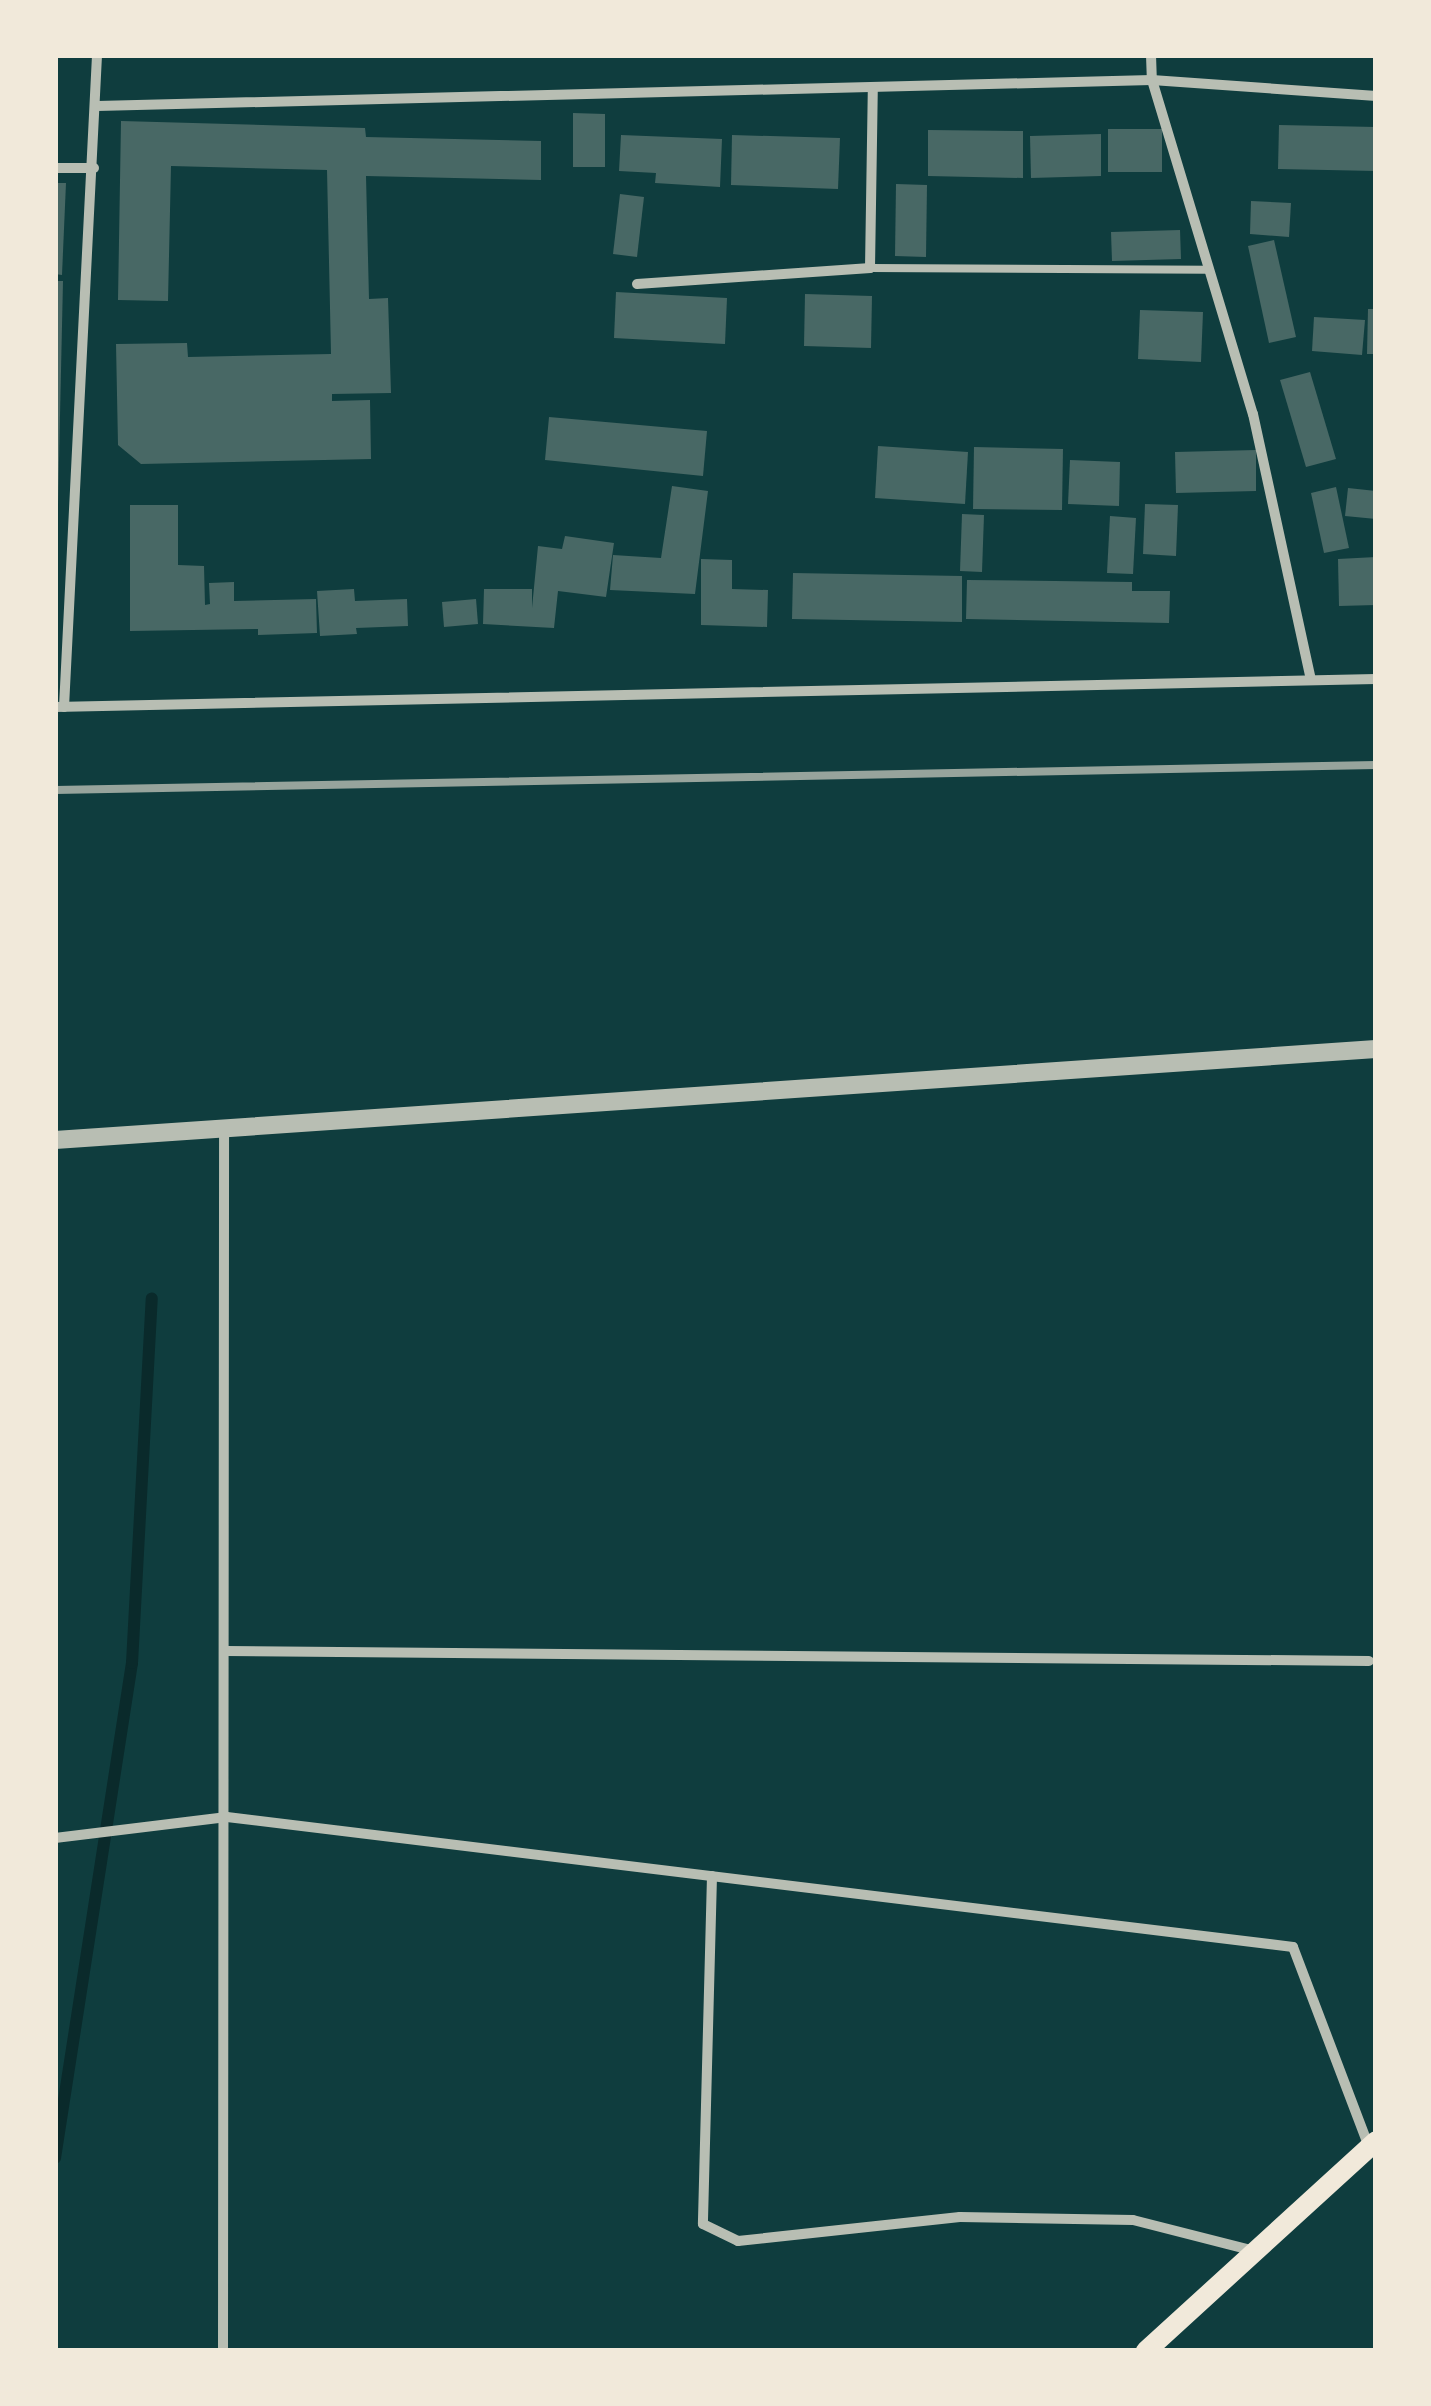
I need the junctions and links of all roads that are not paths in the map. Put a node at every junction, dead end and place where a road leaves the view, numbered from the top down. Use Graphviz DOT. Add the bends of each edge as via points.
graph roads {
  1 [pos="97,55"];
  2 [pos="1152,55"];
  3 [pos="1152,80"];
  4 [pos="873,87"];
  5 [pos="1376,96"];
  6 [pos="98,106"];
  7 [pos="55,168"];
  8 [pos="94,168"];
  9 [pos="870,268"];
  10 [pos="1209,270"];
  11 [pos="638,284"];
  12 [pos="1376,679"];
  13 [pos="1311,680"];
  14 [pos="60,707"];
  15 [pos="1376,1049"];
  16 [pos="224,1128"];
  17 [pos="55,1140"];
  18 [pos="226,1651"];
  19 [pos="1369,1661"];
  20 [pos="227,1817"];
  21 [pos="55,1838"];
  22 [pos="712,1876"];
  23 [pos="1374,2146"];
  24 [pos="1258,2251"];
  25 [pos="224,2351"];
  26 [pos="1146,2351"];
  1 -- 6 [label="street"];
  2 -- 3 [label="street"];
  3 -- 4 [label="street"];
  3 -- 5 [label="street"];
  3 -- 10 [label="street"];
  4 -- 6 [label="street"];
  4 -- 9 [label="street"];
  6 -- 8 [label="street"];
  7 -- 8 [label="street"];
  8 -- 14 [label="street"];
  9 -- 10 [label="lane"];
  9 -- 11 [label="street"];
  10 -- 13 [label="street" via="1253,414"];
  12 -- 13 [label="street"];
  13 -- 14 [label="street"];
  15 -- 16 [label="street"];
  16 -- 17 [label="street"];
  16 -- 18 [label="street"];
  18 -- 19 [label="street"];
  18 -- 20 [label="street"];
  20 -- 21 [label="street"];
  20 -- 22 [label="street"];
  20 -- 25 [label="street"];
  22 -- 23 [label="street" via="1293,1947"];
  22 -- 24 [label="street" via="703,2224 738,2241 960,2217 1133,2220"];
  23 -- 24 [label="main road"];
  24 -- 26 [label="main road"];
}
